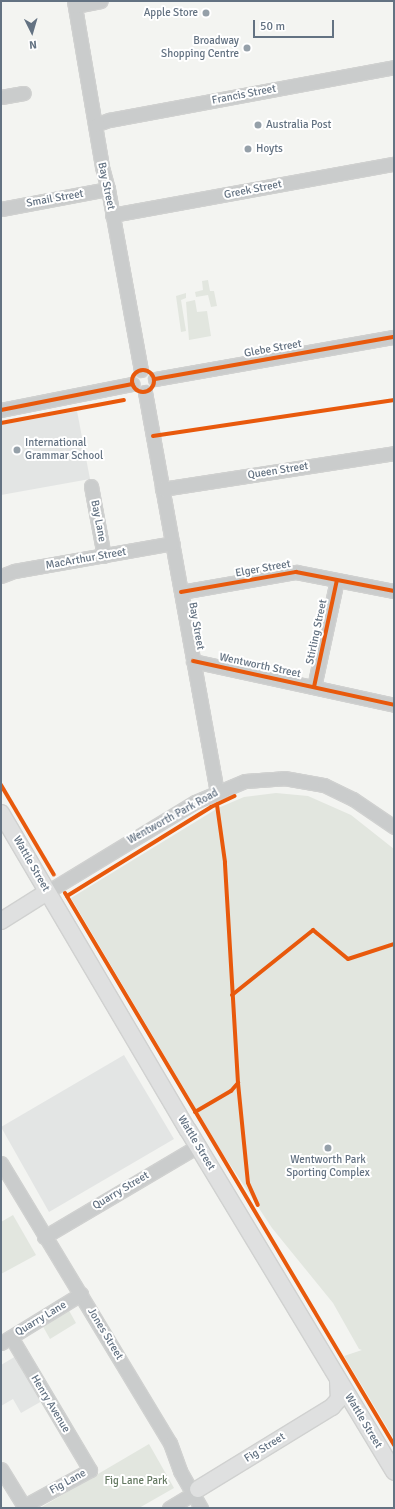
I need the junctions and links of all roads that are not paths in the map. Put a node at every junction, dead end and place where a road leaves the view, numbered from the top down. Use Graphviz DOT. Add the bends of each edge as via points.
graph roads {
  1 [pos="102,1"];
  2 [pos="75,4"];
  3 [pos="394,66"];
  4 [pos="24,93"];
  5 [pos="1,97"];
  6 [pos="95,125"];
  7 [pos="394,164"];
  8 [pos="108,189"];
  9 [pos="1,209"];
  10 [pos="112,215"];
  11 [pos="394,337"];
  12 [pos="140,370"];
  13 [pos="155,380"];
  14 [pos="132,384"];
  15 [pos="145,392"];
  16 [pos="1,410"];
  17 [pos="394,453"];
  18 [pos="91,486"];
  19 [pos="162,489"];
  20 [pos="173,543"];
  21 [pos="104,556"];
  22 [pos="1,576"];
  23 [pos="337,580"];
  24 [pos="394,591"];
  25 [pos="181,592"];
  26 [pos="193,661"];
  27 [pos="314,687"];
  28 [pos="394,705"];
  29 [pos="217,792"];
  30 [pos="1,813"];
  31 [pos="394,828"];
  32 [pos="47,892"];
  33 [pos="1,921"];
  34 [pos="198,1146"];
  35 [pos="1,1163"];
  36 [pos="44,1237"];
  37 [pos="81,1294"];
  38 [pos="6,1340"];
  39 [pos="338,1380"];
  40 [pos="332,1407"];
  41 [pos="360,1414"];
  42 [pos="1,1469"];
  43 [pos="90,1470"];
  44 [pos="394,1472"];
  45 [pos="195,1492"];
  46 [pos="25,1507"];
  47 [pos="169,1508"];
  48 [pos="200,1508"];
  1 -- 2 [label="street"];
  2 -- 6 [label="street, Bay Street"];
  3 -- 6 [label="street, Francis Street" via="110,120"];
  4 -- 5 [label="street"];
  6 -- 8 [label="street, Bay Street" via="102,172"];
  7 -- 10 [label="street, Greek Street"];
  8 -- 9 [label="street, Smail Street"];
  8 -- 10 [label="street, Bay Street"];
  10 -- 12 [label="street, Bay Street"];
  11 -- 13 [label="street, Glebe Street"];
  12 -- 13 [label="street" via="151,372"];
  12 -- 14 [label="street" via="133,375"];
  13 -- 15 [label="street" via="153,386"];
  14 -- 15 [label="street" via="135,389"];
  14 -- 16 [label="street"];
  15 -- 19 [label="street, Bay Street"];
  17 -- 19 [label="street, Queen Street"];
  18 -- 21 [label="street, Bay Lane"];
  19 -- 20 [label="street, Bay Street"];
  20 -- 21 [label="street, MacArthur Street"];
  20 -- 25 [label="street, Bay Street"];
  21 -- 22 [label="street, MacArthur Street" via="14,571"];
  23 -- 24 [label="street, Elger Street"];
  23 -- 25 [label="street, Elger Street" via="296,572"];
  23 -- 27 [label="street, Stirling Street"];
  25 -- 26 [label="street, Bay Street"];
  26 -- 27 [label="street, Wentworth Street"];
  26 -- 29 [label="street, Bay Street"];
  27 -- 28 [label="street, Wentworth Street"];
  29 -- 31 [label="street, Wentworth Park Road" via="257,780 284,778 311,781 353,799"];
  29 -- 32 [label="street, Wentworth Park Road" via="195,802"];
  30 -- 32 [label="main road, Wattle Street"];
  32 -- 33 [label="main road"];
  32 -- 34 [label="main road, Wattle Street"];
  34 -- 36 [label="street, Quarry Street"];
  34 -- 39 [label="main road, Wattle Street"];
  35 -- 36 [label="street, Jones Street"];
  36 -- 37 [label="street, Jones Street"];
  37 -- 38 [label="street, Quarry Lane"];
  37 -- 45 [label="street, Jones Street" via="170,1444"];
  38 -- 43 [label="street, Henry Avenue"];
  39 -- 40 [label="main road" via="339,1399"];
  39 -- 41 [label="main road, Wattle Street"];
  40 -- 41 [label="main road" via="350,1408"];
  40 -- 45 [label="main road, Fig Street"];
  41 -- 44 [label="main road, Wattle Street"];
  42 -- 46 [label="street"];
  43 -- 46 [label="street, Fig Lane"];
  45 -- 47 [label="street"];
  45 -- 48 [label="street, Jones Street"];
}
